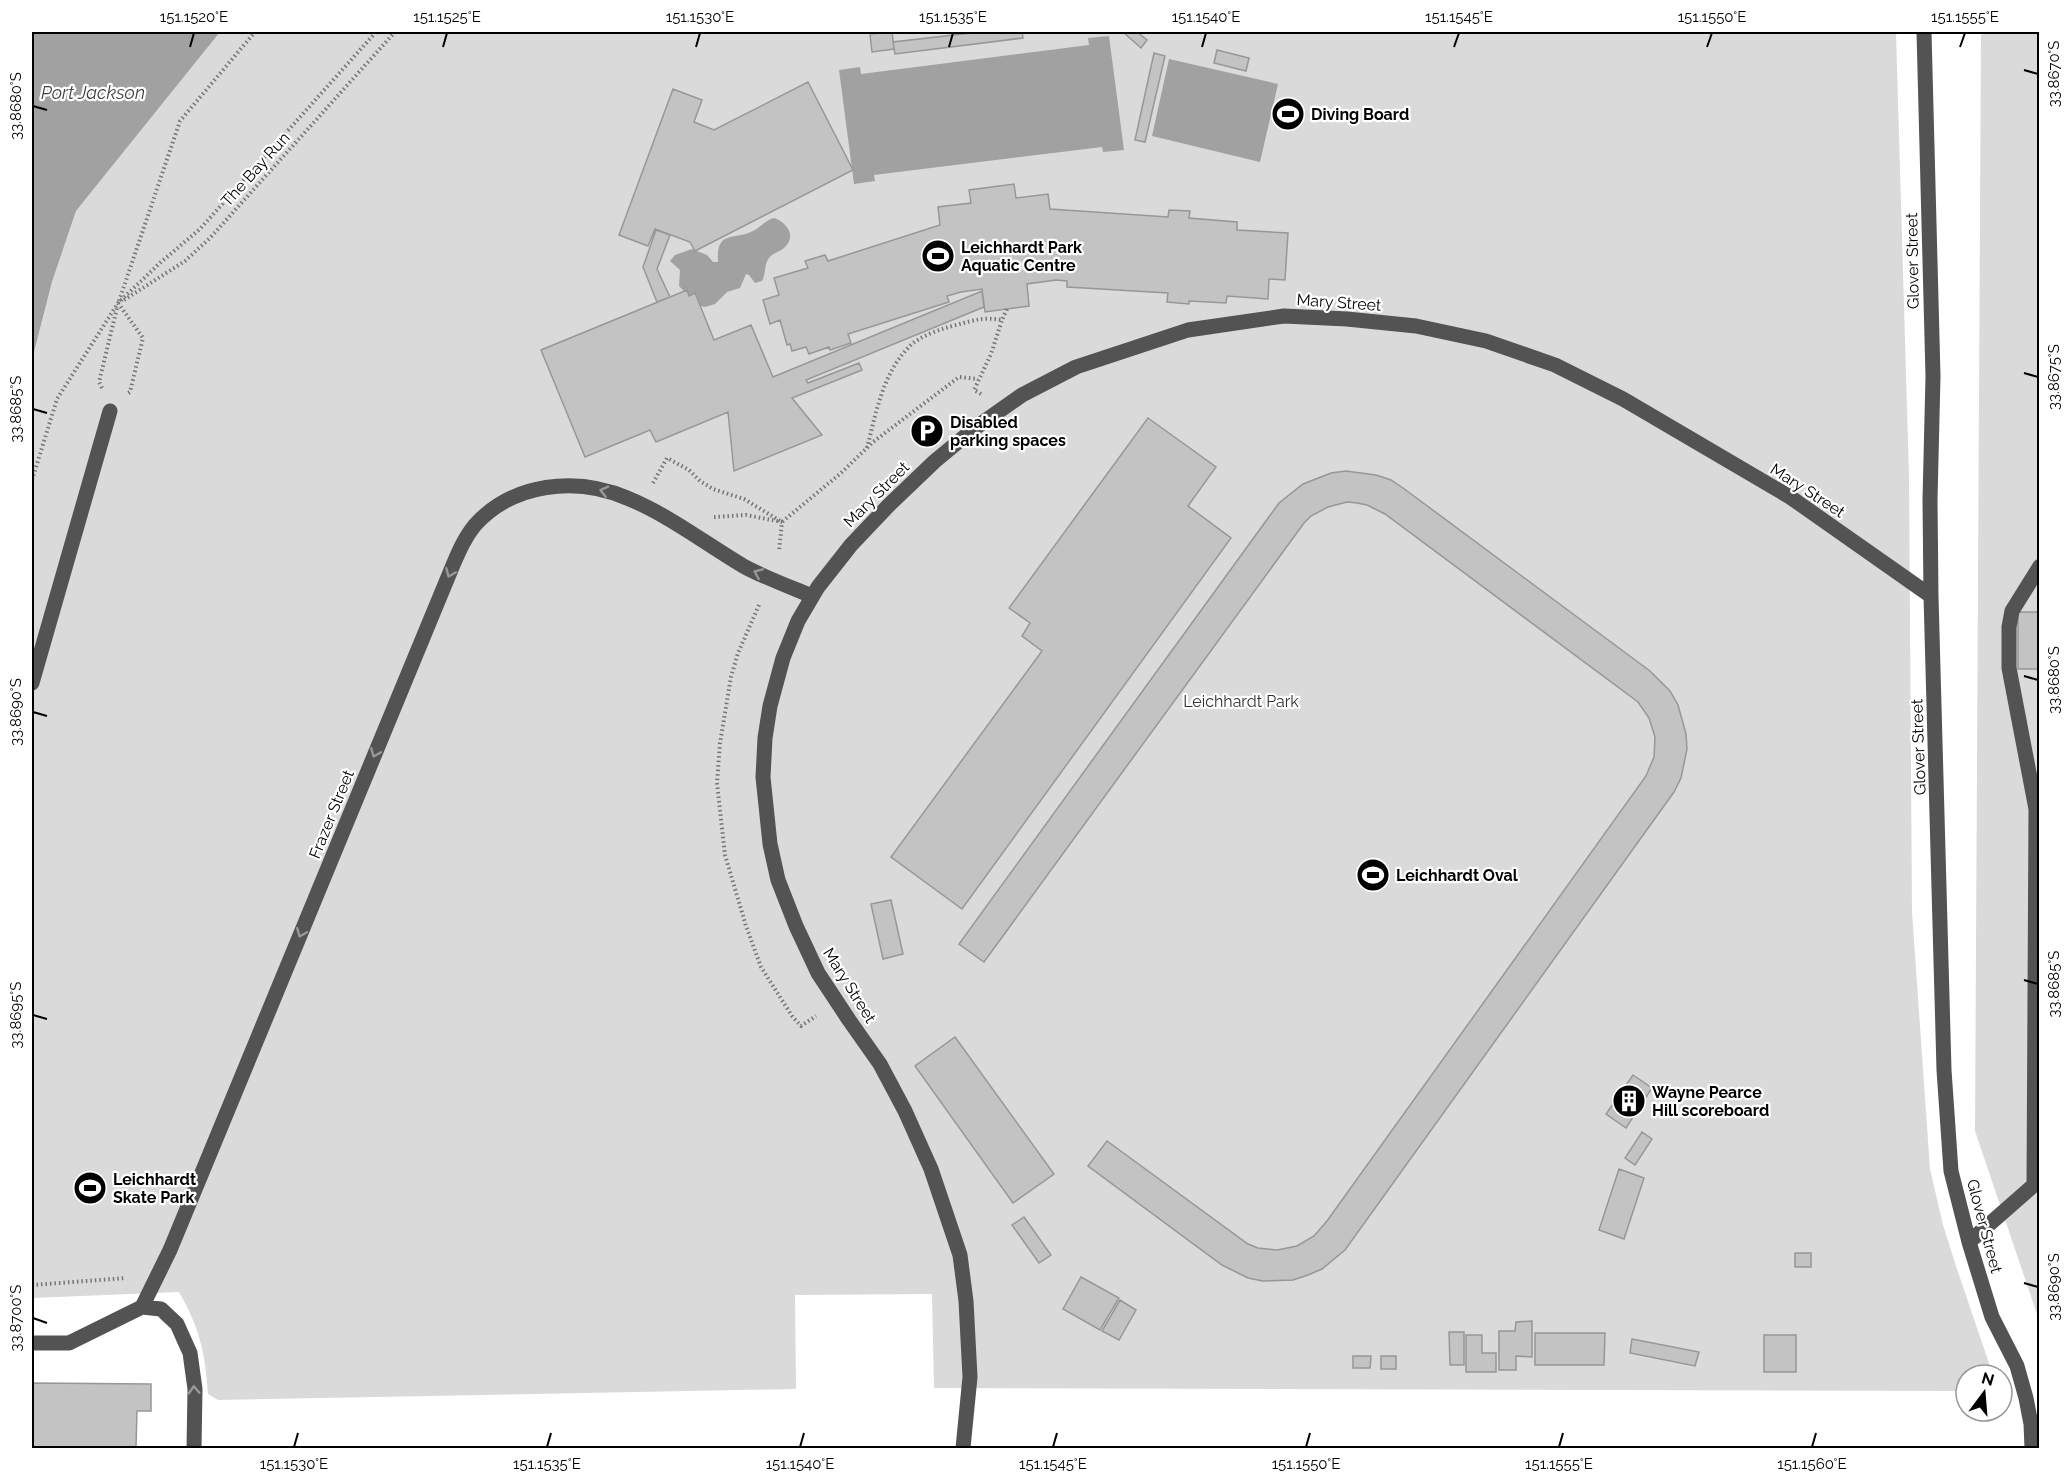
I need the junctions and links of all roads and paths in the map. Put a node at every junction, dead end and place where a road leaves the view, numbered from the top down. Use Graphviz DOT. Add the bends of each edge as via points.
graph roads {
  1 [pos="255,32"];
  2 [pos="376,32"];
  3 [pos="394,32"];
  4 [pos="1924,32"];
  5 [pos="118,303"];
  6 [pos="1007,309"];
  7 [pos="1002,320"];
  8 [pos="978,379"];
  9 [pos="1006,406"];
  10 [pos="110,411"];
  11 [pos="867,448"];
  12 [pos="32,480"];
  13 [pos="649,492"];
  14 [pos="782,522"];
  15 [pos="779,552"];
  16 [pos="2040,566"];
  17 [pos="812,596"];
  18 [pos="1931,596"];
  19 [pos="32,683"];
  20 [pos="1969,1242"];
  21 [pos="142,1307"];
  22 [pos="32,1343"];
  23 [pos="194,1449"];
  24 [pos="963,1449"];
  25 [pos="2032,1449"];
  1 -- 5 [label="path" via="180,121"];
  2 -- 5 [label="path, The Bay Run" via="200,229"];
  3 -- 5 [label="path, The Bay Run" via="210,238 185,261"];
  4 -- 18 [label="street, Glover Street" via="1933,375"];
  5 -- 10 [label="path" via="99,382"];
  5 -- 10 [label="path" via="143,338 130,392"];
  5 -- 12 [label="path, The Bay Run" via="57,399"];
  6 -- 7 [label="path"];
  7 -- 8 [label="path"];
  7 -- 11 [label="path" via="984,318 944,328 911,344 883,390"];
  8 -- 9 [label="path" via="974,390"];
  8 -- 11 [label="path" via="959,377"];
  9 -- 17 [label="street, Mary Street" via="935,461 888,506 851,545"];
  9 -- 18 [label="street, Mary Street" via="1076,367 1188,330 1284,316 1416,326 1486,341 1555,365 1623,399 1790,497"];
  10 -- 19 [label="street"];
  11 -- 14 [label="path"];
  13 -- 14 [label="path" via="667,458 713,489 744,499"];
  14 -- 15 [label="path"];
  16 -- 20 [label="street" via="2012,610 2009,627 2009,668 2036,809 2034,1185"];
  17 -- 21 [label="street, Frazer Street, one-way" via="748,568 658,514 606,490 582,486 532,490 508,500 474,527 453,565 170,1250"];
  17 -- 24 [label="street, Mary Street" via="783,658 767,727 763,777 770,844 778,880 796,926 818,973 880,1064 905,1111 931,1169 960,1255 970,1377"];
  18 -- 20 [label="street, Glover Street" via="1944,1070 1952,1171"];
  20 -- 25 [label="street, Glover Street" via="1992,1317 2017,1366 2030,1415"];
  21 -- 22 [label="street" via="69,1343"];
  23 -- 21 [label="street, one-way" via="195,1389 190,1353 177,1323 161,1309"];
}
